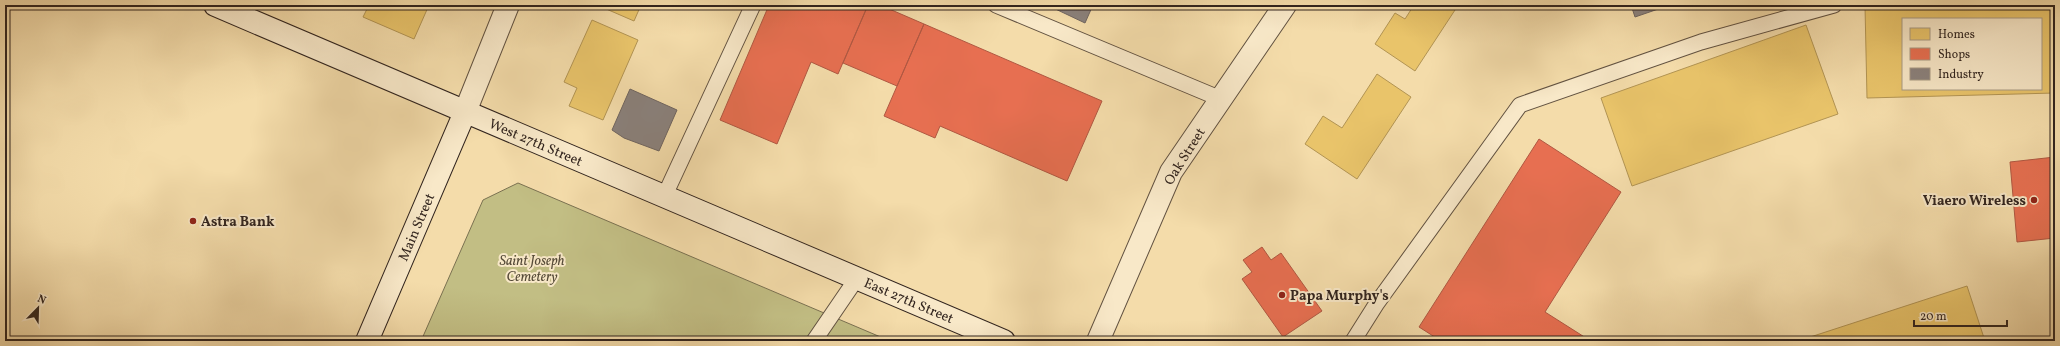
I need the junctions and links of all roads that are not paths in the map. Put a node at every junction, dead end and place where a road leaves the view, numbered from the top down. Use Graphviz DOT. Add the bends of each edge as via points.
graph roads {
  1 [pos="215,5"];
  2 [pos="508,5"];
  3 [pos="753,5"];
  4 [pos="996,5"];
  5 [pos="1285,5"];
  6 [pos="1834,5"];
  7 [pos="1221,99"];
  8 [pos="465,112"];
  9 [pos="664,197"];
  10 [pos="857,278"];
  11 [pos="367,341"];
  12 [pos="814,341"];
  13 [pos="1004,341"];
  14 [pos="1098,341"];
  15 [pos="1353,341"];
  1 -- 8 [label="main road, West 27th Street"];
  2 -- 8 [label="main road, Main Street"];
  3 -- 9 [label="lane"];
  4 -- 7 [label="lane"];
  5 -- 7 [label="main road, Oak Street"];
  6 -- 15 [label="lane" via="1701,42 1520,105 1377,302"];
  7 -- 14 [label="main road, Oak Street" via="1171,172"];
  8 -- 9 [label="main road, West 27th Street"];
  8 -- 11 [label="main road, Main Street"];
  9 -- 10 [label="main road, West 27th Street"];
  10 -- 12 [label="lane"];
  10 -- 13 [label="main road, East 27th Street"];
}
